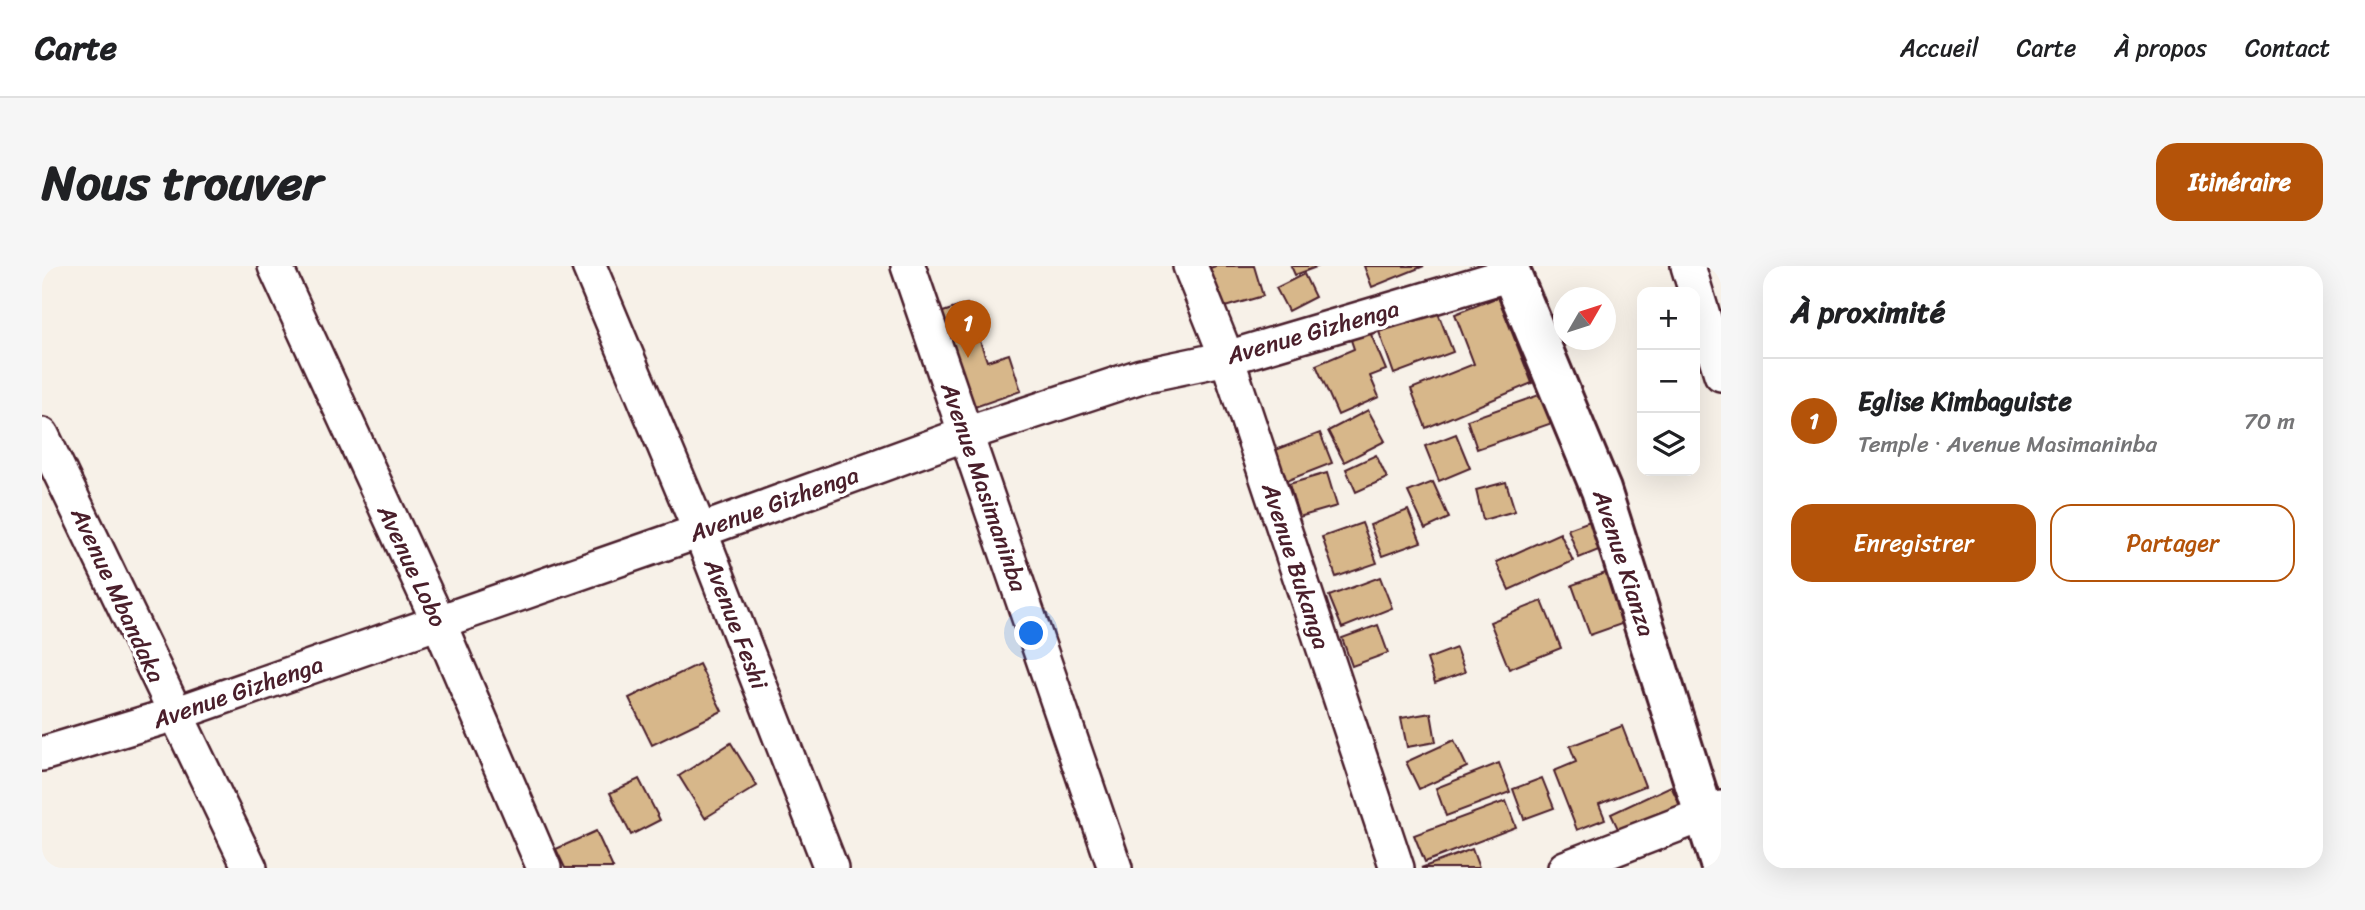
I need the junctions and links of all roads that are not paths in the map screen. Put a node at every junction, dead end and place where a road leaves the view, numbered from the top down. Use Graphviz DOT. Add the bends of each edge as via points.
graph roads {
  1 [pos="275,266"];
  2 [pos="589,266"];
  3 [pos="908,266"];
  4 [pos="1191,266"];
  5 [pos="1688,266"];
  6 [pos="1509,270"];
  7 [pos="1227,358"];
  8 [pos="1721,374"];
  9 [pos="966,434"];
  10 [pos="42,435"];
  11 [pos="700,531"];
  12 [pos="439,623"];
  13 [pos="174,715"];
  14 [pos="42,754"];
  15 [pos="1712,811"];
  16 [pos="1721,867"];
  17 [pos="250,868"];
  18 [pos="544,868"];
  19 [pos="831,868"];
  20 [pos="1115,868"];
  21 [pos="1397,868"];
  22 [pos="1565,868"];
  1 -- 12 [label="street, Avenue Lobo"];
  2 -- 11 [label="street, Avenue Feshi"];
  3 -- 9 [label="street, Avenue Masimaninba"];
  4 -- 7 [label="street, Avenue Bukanga"];
  5 -- 8 [label="street"];
  6 -- 7 [label="street, Avenue Gizhenga"];
  6 -- 15 [label="street, Avenue Kianza" via="1601,490"];
  7 -- 9 [label="street, Avenue Gizhenga" via="1141,376"];
  7 -- 21 [label="street, Avenue Bukanga"];
  9 -- 11 [label="street, Avenue Gizhenga"];
  9 -- 20 [label="street, Avenue Masimaninba"];
  10 -- 13 [label="street, Avenue Mbandaka"];
  11 -- 12 [label="street, Avenue Gizhenga"];
  11 -- 19 [label="street, Avenue Feshi"];
  12 -- 13 [label="street, Avenue Gizhenga"];
  12 -- 18 [label="street, Avenue Lobo"];
  13 -- 14 [label="street, Avenue Gizhenga"];
  13 -- 17 [label="street, Avenue Mbandaka"];
  15 -- 16 [label="street, Avenue Kianza"];
  15 -- 22 [label="street"];
}
